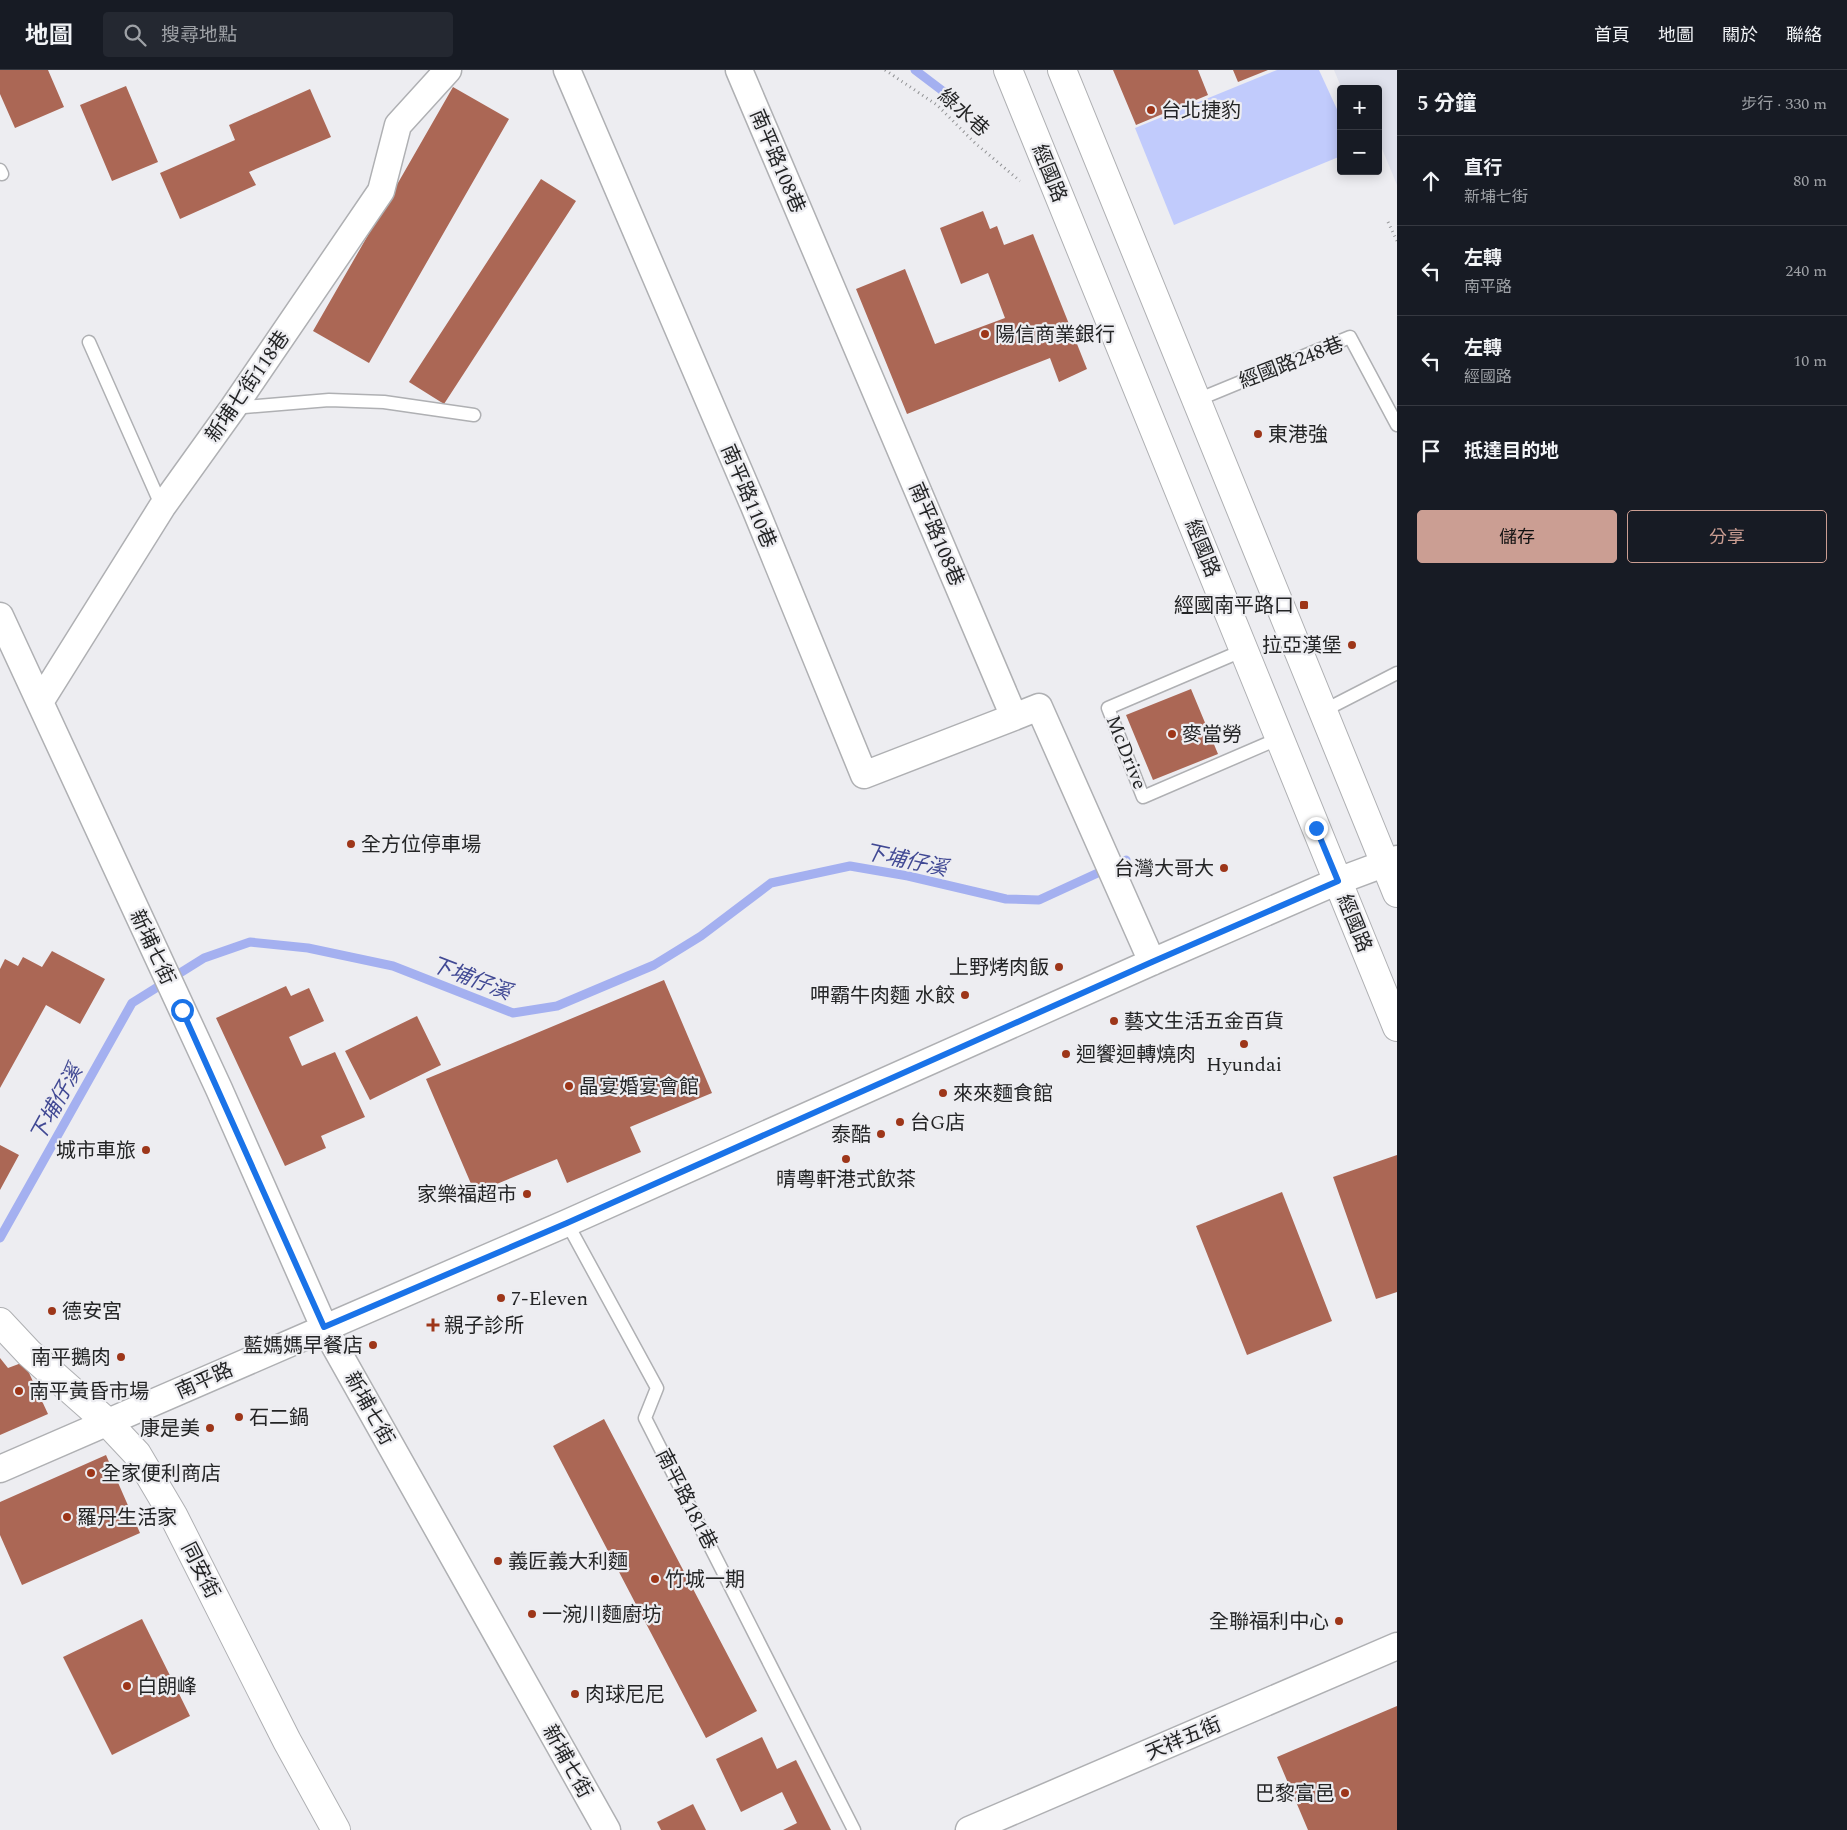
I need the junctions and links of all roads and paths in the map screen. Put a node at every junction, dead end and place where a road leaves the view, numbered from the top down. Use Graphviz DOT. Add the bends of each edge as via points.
graph roads {
  1 [pos="448,70"];
  2 [pos="567,70"];
  3 [pos="739,70"];
  4 [pos="885,70"];
  5 [pos="1008,70"];
  6 [pos="1062,70"];
  7 [pos="1020,181"];
  8 [pos="1388,222"];
  9 [pos="1397,242"];
  10 [pos="89,342"];
  11 [pos="1197,400"];
  12 [pos="233,408"];
  13 [pos="474,415"];
  14 [pos="1397,425"];
  15 [pos="162,507"];
  16 [pos="0,616"];
  17 [pos="1244,650"];
  18 [pos="1397,673"];
  19 [pos="40,702"];
  20 [pos="1324,711"];
  21 [pos="1014,717"];
  22 [pos="1280,738"];
  23 [pos="1391,862"];
  24 [pos="1338,881"];
  25 [pos="1397,893"];
  26 [pos="1152,962"];
  27 [pos="1397,1027"];
  28 [pos="567,1223"];
  29 [pos="0,1322"];
  30 [pos="324,1327"];
  31 [pos="107,1422"];
  32 [pos="0,1469"];
  33 [pos="1397,1646"];
  34 [pos="336,1830"];
  35 [pos="607,1830"];
  36 [pos="854,1830"];
  37 [pos="969,1830"];
  1 -- 12 [label="street, 新埔七街118巷" via="398,125 381,191"];
  2 -- 21 [label="street, 南平路110巷" via="754,506 864,775"];
  3 -- 21 [label="street, 南平路108巷"];
  4 -- 7 [label="path, 綠水巷" via="936,105"];
  5 -- 17 [label="street, 經國路"];
  6 -- 11 [label="street"];
  8 -- 9 [label="path"];
  10 -- 15 [label="lane"];
  11 -- 14 [label="lane, 經國路248巷" via="1350,337"];
  11 -- 20 [label="street"];
  12 -- 13 [label="lane" via="329,400 384,402"];
  12 -- 15 [label="street, 新埔七街118巷"];
  15 -- 19 [label="street, 新埔七街118巷"];
  16 -- 19 [label="street, 新埔七街"];
  17 -- 22 [label="street, 經國路"];
  17 -- 22 [label="lane, McDrive" via="1108,708 1142,797"];
  18 -- 20 [label="lane"];
  19 -- 30 [label="street, 新埔七街"];
  20 -- 23 [label="street"];
  21 -- 26 [label="street" via="1039,707"];
  22 -- 24 [label="street, 經國路"];
  23 -- 24 [label="street, 南平路"];
  23 -- 25 [label="street"];
  24 -- 26 [label="street, 南平路"];
  24 -- 27 [label="street, 經國路"];
  26 -- 28 [label="street, 南平路"];
  28 -- 30 [label="street, 南平路"];
  28 -- 36 [label="lane, 南平路181巷" via="656,1388 645,1418"];
  29 -- 31 [label="street, 同安街" via="29,1353"];
  30 -- 31 [label="street, 南平路"];
  30 -- 35 [label="street, 新埔七街"];
  31 -- 32 [label="street, 南平路"];
  31 -- 34 [label="street, 同安街" via="137,1454 173,1515 287,1741"];
  33 -- 37 [label="street, 天祥五街"];
}
